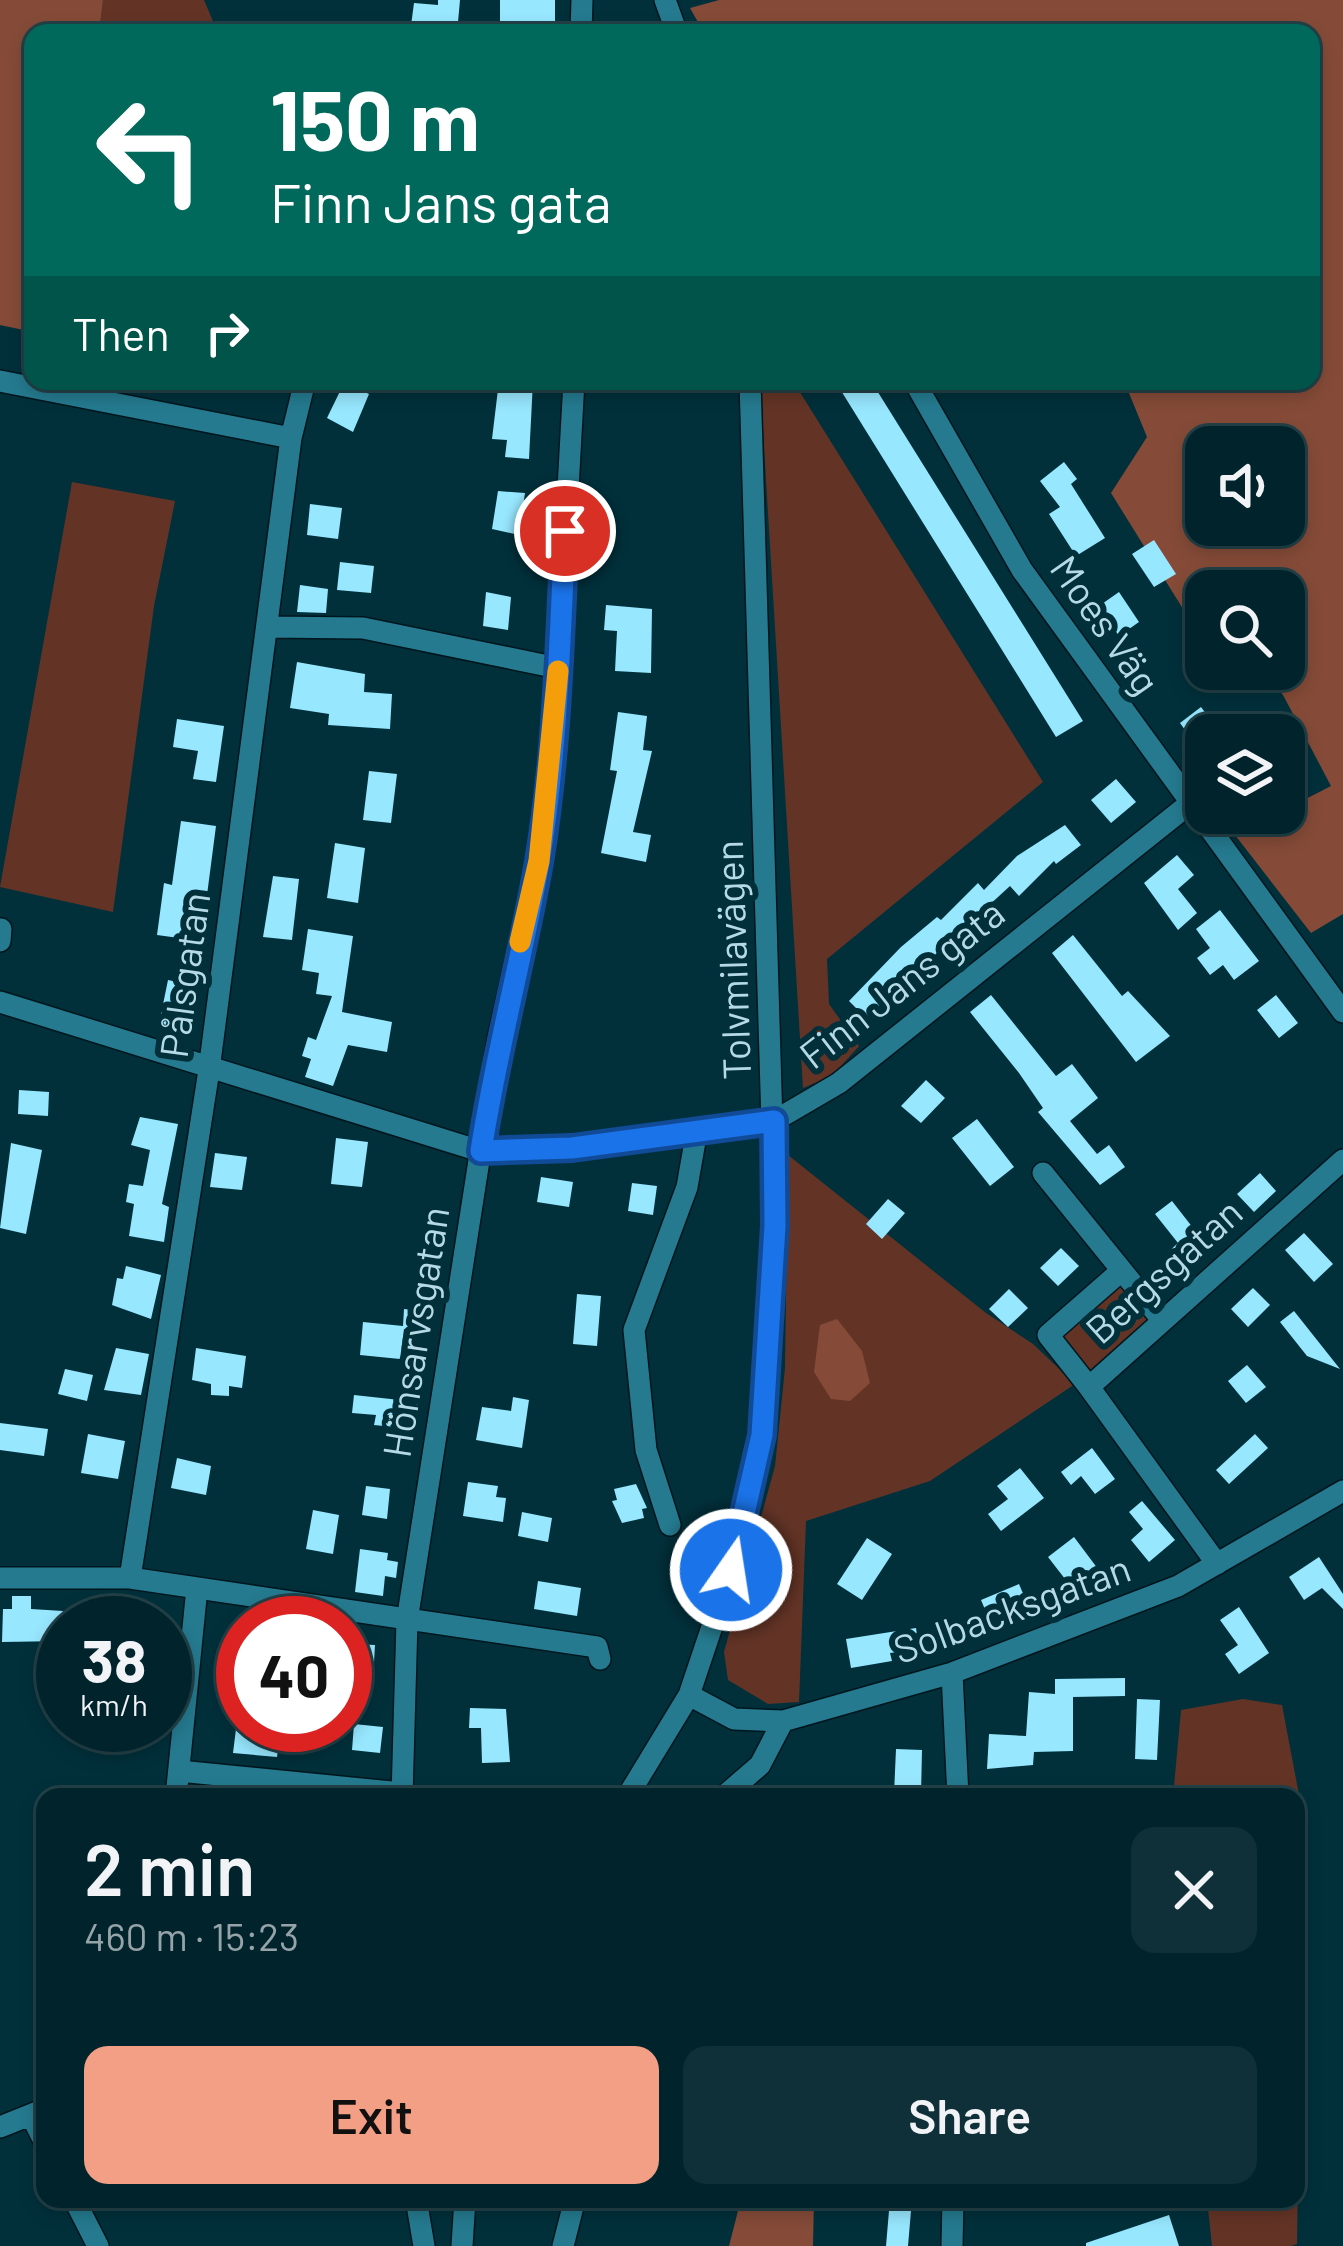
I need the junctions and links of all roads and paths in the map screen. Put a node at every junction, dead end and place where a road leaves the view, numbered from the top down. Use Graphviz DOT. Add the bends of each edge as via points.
graph roads {
  1 [pos="46,390"];
  2 [pos="302,390"];
  3 [pos="573,390"];
  4 [pos="750,390"];
  5 [pos="919,390"];
  6 [pos="291,438"];
  7 [pos="268,627"];
  8 [pos="558,668"];
  9 [pos="1185,801"];
  10 [pos="1185,807"];
  11 [pos="1210,834"];
  12 [pos="2,929"];
  13 [pos="0,941"];
  14 [pos="0,1002"];
  15 [pos="1343,1012"];
  16 [pos="209,1070"];
  17 [pos="774,1121"];
  18 [pos="697,1130"];
  19 [pos="481,1151"];
  20 [pos="1343,1160"];
  21 [pos="1042,1173"];
  22 [pos="1121,1271"];
  23 [pos="1162,1320"];
  24 [pos="1089,1387"];
  25 [pos="1343,1491"];
  26 [pos="670,1525"];
  27 [pos="1217,1564"];
  28 [pos="0,1578"];
  29 [pos="130,1578"];
  30 [pos="197,1588"];
  31 [pos="407,1621"];
  32 [pos="600,1659"];
  33 [pos="952,1673"];
  34 [pos="689,1695"];
  35 [pos="783,1720"];
  36 [pos="179,1771"];
  37 [pos="177,1788"];
  38 [pos="337,1788"];
  39 [pos="402,1788"];
  40 [pos="632,1788"];
  41 [pos="734,1788"];
  42 [pos="958,1788"];
  43 [pos="36,2113"];
  44 [pos="0,2127"];
  45 [pos="79,2208"];
  46 [pos="418,2208"];
  47 [pos="464,2208"];
  48 [pos="573,2208"];
  49 [pos="953,2208"];
  50 [pos="98,2246"];
  51 [pos="424,2246"];
  52 [pos="462,2246"];
  53 [pos="563,2246"];
  54 [pos="952,2246"];
  1 -- 6 [label="street"];
  2 -- 6 [label="street, Pålsgatan"];
  3 -- 8 [label="street, Hönsarvsgatan"];
  4 -- 17 [label="street, Tolvmilavägen"];
  5 -- 9 [label="street, Moes Väg" via="1022,570"];
  6 -- 7 [label="street, Pålsgatan"];
  7 -- 8 [label="street" via="363,628"];
  7 -- 16 [label="street, Pålsgatan"];
  8 -- 19 [label="street, Hönsarvsgatan" via="539,861"];
  10 -- 17 [label="street, Finn Jans gata" via="839,1083"];
  11 -- 15 [label="street, Moes Väg"];
  12 -- 13 [label="street"];
  14 -- 16 [label="street, Finn Jans gata"];
  16 -- 19 [label="street, Finn Jans gata"];
  16 -- 29 [label="street, Pålsgatan"];
  17 -- 18 [label="street, Finn Jans gata"];
  17 -- 34 [label="street, Tolvmilavägen" via="762,1435 731,1570"];
  18 -- 19 [label="street, Finn Jans gata"];
  18 -- 26 [label="street" via="687,1187 634,1330 646,1450"];
  19 -- 31 [label="street, Hönsarvsgatan"];
  20 -- 23 [label="street, Bergsgatan"];
  21 -- 22 [label="street"];
  22 -- 23 [label="street"];
  22 -- 24 [label="street" via="1048,1335"];
  23 -- 24 [label="street, Bergsgatan"];
  24 -- 27 [label="street, Bergsgatan"];
  25 -- 27 [label="street, Solbacksgatan"];
  27 -- 33 [label="street, Solbacksgatan" via="1097,1620"];
  28 -- 29 [label="street"];
  29 -- 30 [label="street"];
  30 -- 31 [label="street"];
  30 -- 36 [label="street"];
  31 -- 32 [label="street" via="597,1647"];
  31 -- 39 [label="street, Hönsarvsgatan"];
  33 -- 35 [label="street, Solbacksgatan"];
  33 -- 42 [label="street"];
  34 -- 35 [label="street, Solbacksgatan" via="734,1719"];
  34 -- 40 [label="street, Tolvmilavägen"];
  35 -- 41 [label="street" via="760,1766"];
  36 -- 37 [label="street"];
  36 -- 38 [label="street"];
  43 -- 44 [label="street"];
  45 -- 50 [label="street"];
  46 -- 51 [label="street"];
  47 -- 52 [label="street"];
  48 -- 53 [label="street"];
  49 -- 54 [label="street"];
}
